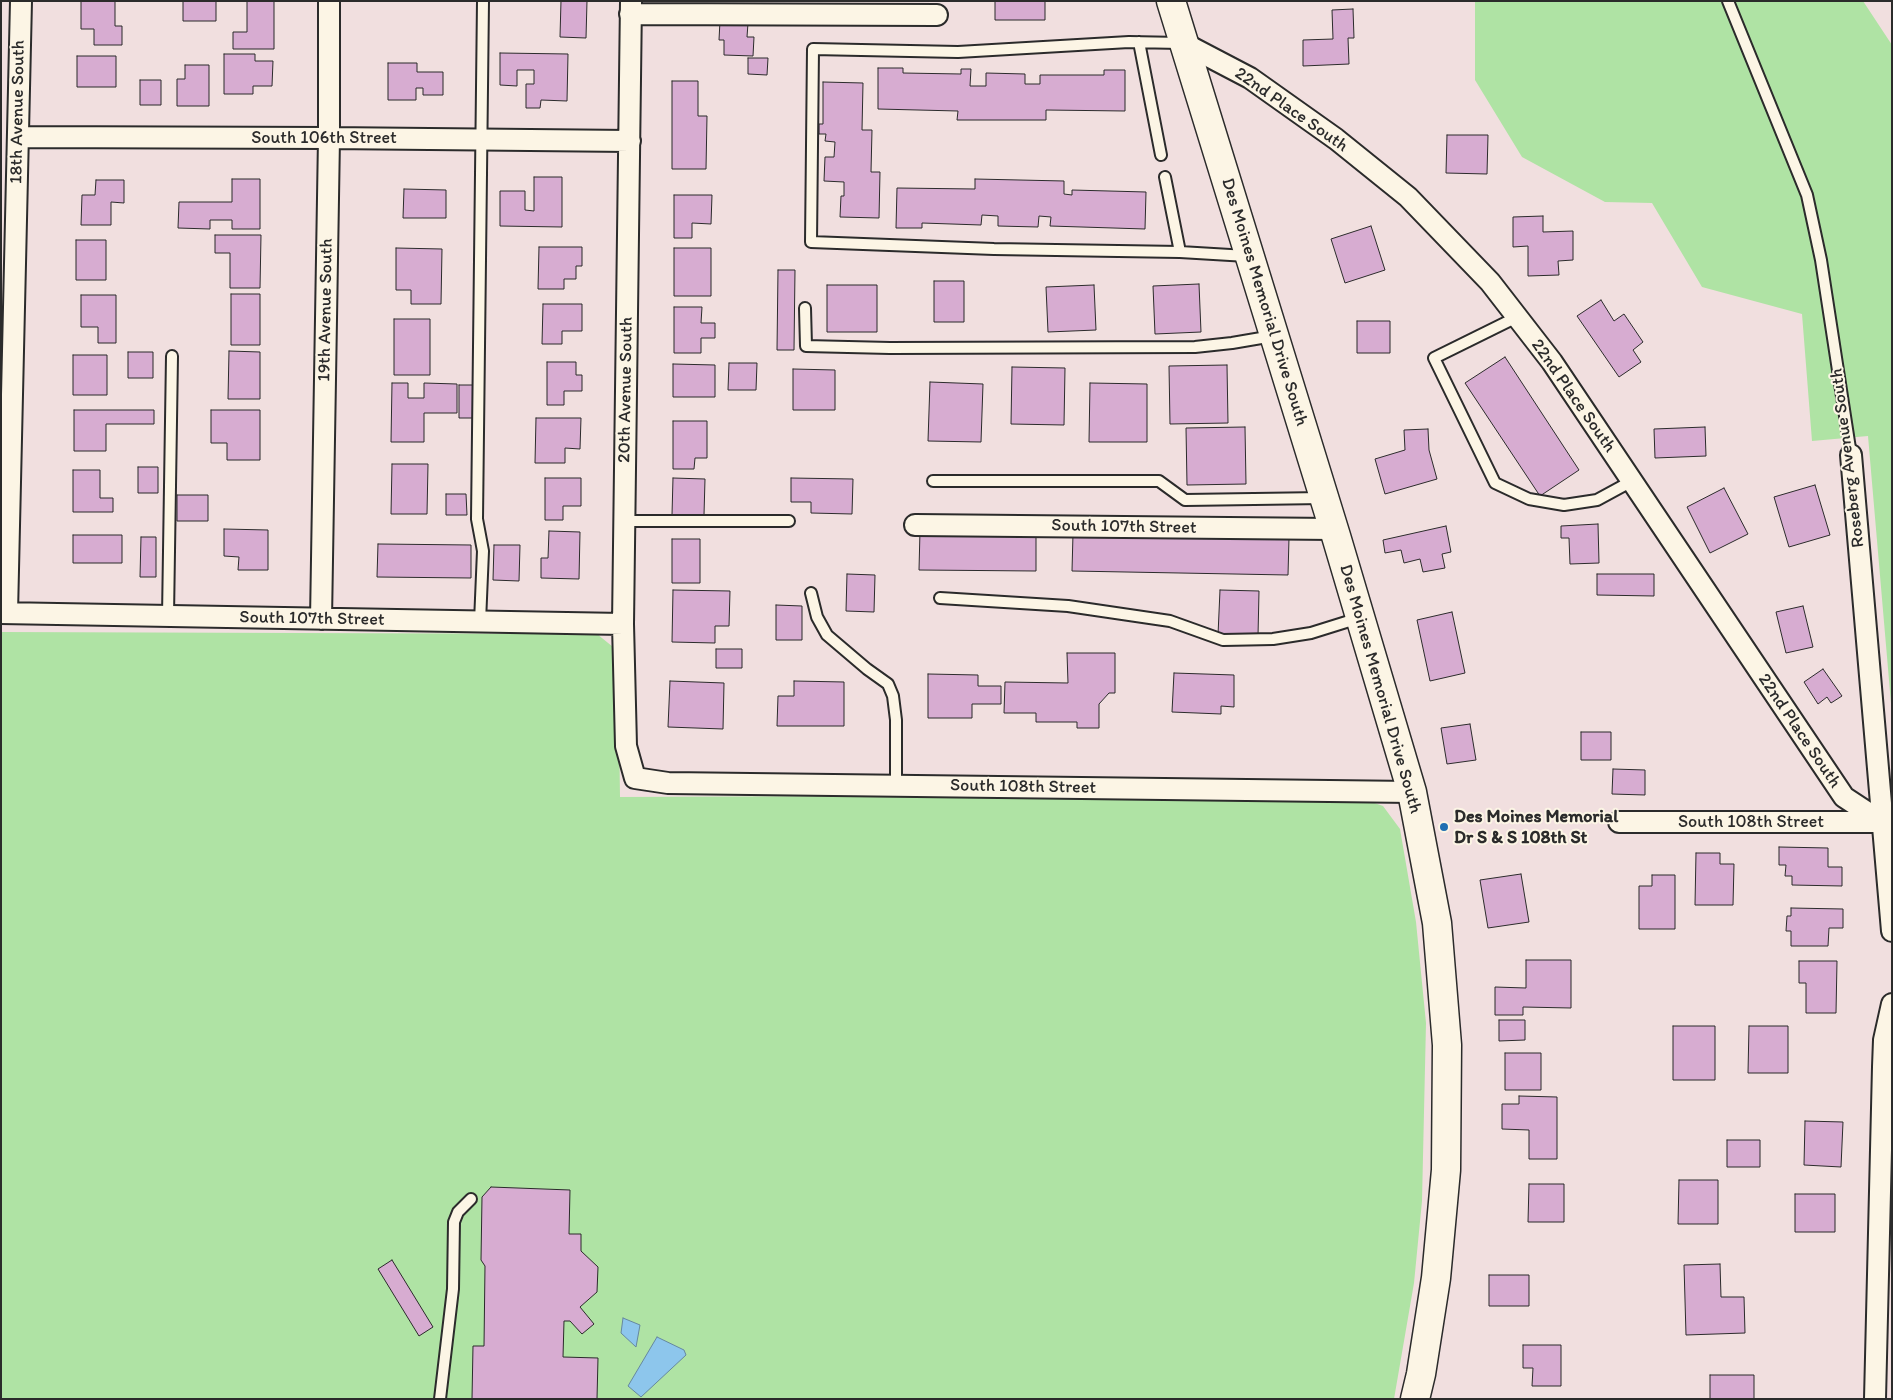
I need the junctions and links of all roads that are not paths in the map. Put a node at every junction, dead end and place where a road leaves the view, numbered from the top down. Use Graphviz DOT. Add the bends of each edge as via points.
graph roads {
  1 [pos="21,1"];
  2 [pos="329,1"];
  3 [pos="483,1"];
  4 [pos="1170,1"];
  5 [pos="1728,1"];
  6 [pos="630,8"];
  7 [pos="936,15"];
  8 [pos="1139,42"];
  9 [pos="1185,44"];
  10 [pos="18,137"];
  11 [pos="329,138"];
  12 [pos="483,139"];
  13 [pos="630,141"];
  14 [pos="1161,155"];
  15 [pos="1165,177"];
  16 [pos="1180,252"];
  17 [pos="1250,256"];
  18 [pos="805,308"];
  19 [pos="1517,318"];
  20 [pos="7,332"];
  21 [pos="1274,335"];
  22 [pos="172,356"];
  23 [pos="1851,455"];
  24 [pos="1632,480"];
  25 [pos="933,481"];
  26 [pos="1324,498"];
  27 [pos="625,520"];
  28 [pos="789,520"];
  29 [pos="915,525"];
  30 [pos="1333,529"];
  31 [pos="811,593"];
  32 [pos="940,598"];
  33 [pos="4,613"];
  34 [pos="168,616"];
  35 [pos="1360,618"];
  36 [pos="321,619"];
  37 [pos="480,622"];
  38 [pos="623,624"];
  39 [pos="635,778"];
  40 [pos="896,786"];
  41 [pos="1412,792"];
  42 [pos="1619,822"];
  43 [pos="1882,822"];
  44 [pos="1892,931"];
  45 [pos="1892,1004"];
  46 [pos="470,1199"];
  47 [pos="440,1399"];
  48 [pos="1415,1399"];
  49 [pos="1875,1399"];
  1 -- 10 [label="street, 18th Avenue South"];
  2 -- 11 [label="street, 19th Avenue South"];
  3 -- 12 [label="lane"];
  4 -- 9 [label="main road, Des Moines Memorial Drive South"];
  5 -- 23 [label="lane, Roseberg Avenue South" via="1807,195 1821,260"];
  6 -- 7 [label="street"];
  6 -- 13 [label="street, 20th Avenue South"];
  8 -- 9 [label="lane"];
  8 -- 14 [label="lane"];
  8 -- 16 [label="lane" via="958,52 813,49 811,242"];
  9 -- 17 [label="main road, Des Moines Memorial Drive South"];
  9 -- 19 [label="street, 22nd Place South" via="1250,78 1336,139 1408,197 1490,282"];
  10 -- 11 [label="street, South 106th Street"];
  10 -- 20 [label="street, 18th Avenue South"];
  11 -- 12 [label="street, South 106th Street"];
  11 -- 36 [label="street, 19th Avenue South"];
  12 -- 13 [label="street, South 106th Street"];
  12 -- 37 [label="lane" via="477,519 483,551"];
  13 -- 27 [label="street, 20th Avenue South"];
  15 -- 16 [label="lane"];
  16 -- 17 [label="lane"];
  17 -- 21 [label="main road, Des Moines Memorial Drive South"];
  18 -- 21 [label="lane" via="806,346 1195,347"];
  19 -- 24 [label="street, 22nd Place South" via="1552,362"];
  19 -- 24 [label="lane" via="1434,358 1495,483 1529,499 1564,505 1597,500"];
  20 -- 33 [label="street, 18th Avenue South"];
  21 -- 26 [label="main road, Des Moines Memorial Drive South"];
  22 -- 34 [label="lane"];
  23 -- 43 [label="street, Roseberg Avenue South"];
  24 -- 43 [label="street, 22nd Place South" via="1844,797"];
  25 -- 26 [label="lane" via="1159,481 1185,500"];
  26 -- 30 [label="main road, Des Moines Memorial Drive South"];
  27 -- 28 [label="lane"];
  27 -- 38 [label="street, 20th Avenue South"];
  29 -- 30 [label="street, South 107th Street"];
  30 -- 35 [label="main road, Des Moines Memorial Drive South"];
  31 -- 40 [label="lane" via="817,617 828,635 888,684 896,720"];
  32 -- 35 [label="lane" via="1068,606 1170,621 1223,640 1311,634"];
  33 -- 34 [label="street, South 107th Street"];
  34 -- 36 [label="street, South 107th Street"];
  35 -- 41 [label="main road, Des Moines Memorial Drive South"];
  36 -- 37 [label="street, South 107th Street"];
  37 -- 38 [label="street, South 107th Street"];
  38 -- 39 [label="street, 20th Avenue South" via="626,746"];
  39 -- 40 [label="street, South 108th Street" via="668,783"];
  40 -- 41 [label="street, South 108th Street"];
  41 -- 48 [label="main road, Des Moines Memorial Drive South" via="1437,923 1447,1045 1445,1180 1436,1278"];
  42 -- 43 [label="street, South 108th Street"];
  43 -- 44 [label="street, Roseberg Avenue South"];
  45 -- 49 [label="street" via="1884,1040"];
  46 -- 47 [label="lane" via="454,1222 453,1288"];
}
